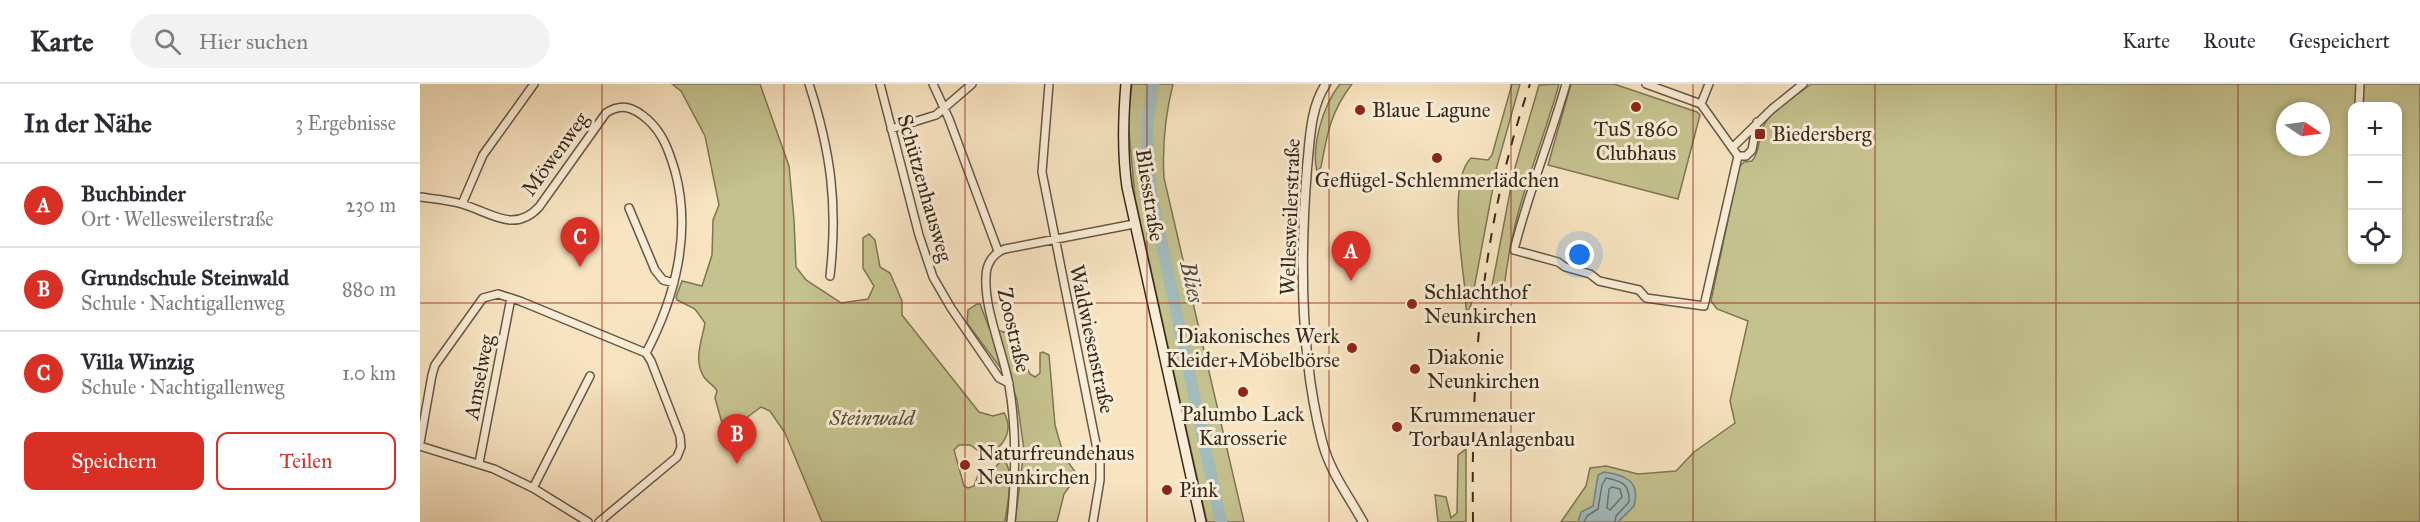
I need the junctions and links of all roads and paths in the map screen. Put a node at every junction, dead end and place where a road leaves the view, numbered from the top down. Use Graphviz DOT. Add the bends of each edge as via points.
graph roads {
  1 [pos="534,84"];
  2 [pos="809,84"];
  3 [pos="880,84"];
  4 [pos="933,84"];
  5 [pos="972,84"];
  6 [pos="1049,84"];
  7 [pos="1126,84"];
  8 [pos="1325,84"];
  9 [pos="1566,84"];
  10 [pos="1646,84"];
  11 [pos="1709,84"];
  12 [pos="1803,84"];
  13 [pos="2360,84"];
  14 [pos="2359,102"];
  15 [pos="1701,104"];
  16 [pos="944,110"];
  17 [pos="1757,122"];
  18 [pos="891,129"];
  19 [pos="1733,147"];
  20 [pos="1738,156"];
  21 [pos="420,197"];
  22 [pos="462,204"];
  23 [pos="629,208"];
  24 [pos="1134,224"];
  25 [pos="1055,239"];
  26 [pos="998,251"];
  27 [pos="830,276"];
  28 [pos="674,283"];
  29 [pos="511,298"];
  30 [pos="645,353"];
  31 [pos="590,376"];
  32 [pos="1009,383"];
  33 [pos="420,445"];
  34 [pos="479,463"];
  35 [pos="533,488"];
  36 [pos="588,522"];
  37 [pos="599,522"];
  38 [pos="1011,522"];
  39 [pos="1093,522"];
  40 [pos="1201,522"];
  41 [pos="1363,522"];
  1 -- 22 [label="street" via="483,155"];
  2 -- 27 [label="street" via="832,179"];
  3 -- 18 [label="street, Schützenhausweg"];
  4 -- 16 [label="street"];
  5 -- 16 [label="street"];
  6 -- 25 [label="street, Waldwiesenstraße" via="1042,165"];
  7 -- 24 [label="main road, Bliesstraße" via="1123,159"];
  8 -- 41 [label="street, Wellesweilerstraße" via="1313,118 1305,197 1307,346 1322,441 1340,486"];
  9 -- 20 [label="street" via="1514,250 1558,262 1599,281 1639,290 1646,298 1704,306"];
  10 -- 15 [label="street"];
  11 -- 15 [label="street"];
  12 -- 17 [label="street"];
  13 -- 14 [label="street"];
  15 -- 19 [label="street"];
  16 -- 18 [label="street"];
  16 -- 26 [label="street"];
  17 -- 19 [label="street"];
  17 -- 20 [label="street" via="1752,150 1746,156"];
  18 -- 32 [label="street, Schützenhausweg" via="933,277 999,378"];
  19 -- 20 [label="street"];
  21 -- 22 [label="street, Möwenweg"];
  22 -- 28 [label="street, Möwenweg" via="510,221 532,214 606,112 619,106 634,110 663,138 678,183 682,231"];
  23 -- 28 [label="street" via="655,270 663,280"];
  24 -- 25 [label="street"];
  24 -- 40 [label="main road, Bliesstraße"];
  25 -- 26 [label="street"];
  25 -- 39 [label="street, Waldwiesenstraße" via="1100,464"];
  26 -- 32 [label="street, Zoostraße" via="988,264 986,285"];
  28 -- 30 [label="street, Möwenweg"];
  29 -- 30 [label="street"];
  29 -- 33 [label="street" via="498,294 483,298 435,365"];
  29 -- 34 [label="street, Amselweg"];
  30 -- 37 [label="street" via="681,447 676,457"];
  31 -- 35 [label="street"];
  32 -- 38 [label="street, Zoostraße" via="1017,467"];
  33 -- 34 [label="street"];
  34 -- 35 [label="street"];
  35 -- 36 [label="street"];
}
